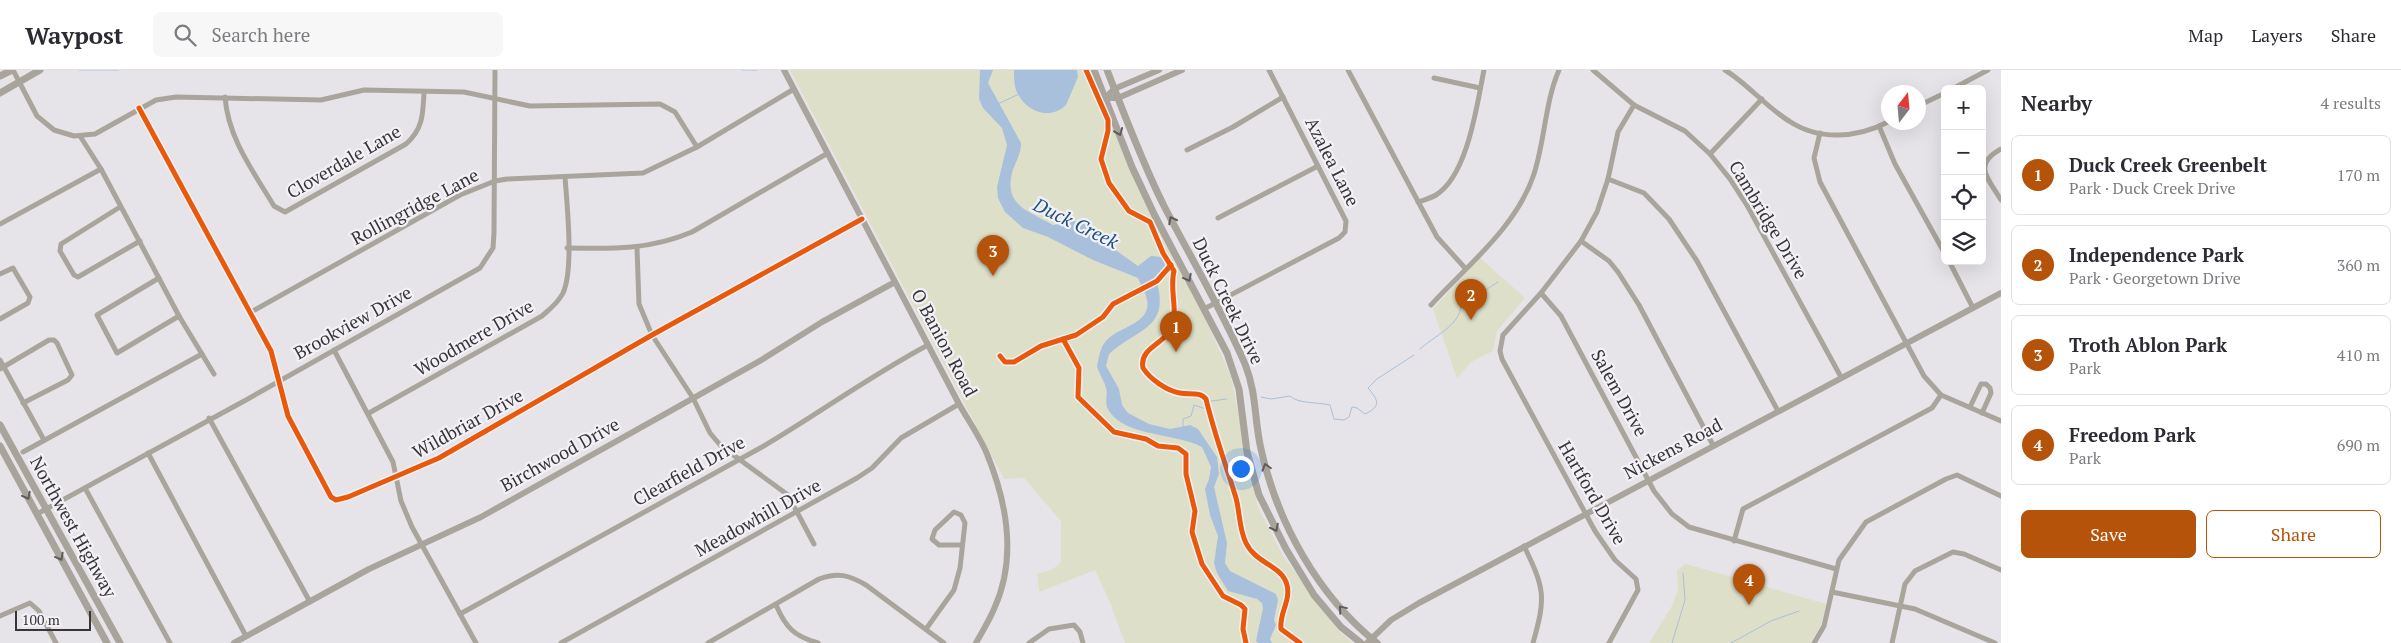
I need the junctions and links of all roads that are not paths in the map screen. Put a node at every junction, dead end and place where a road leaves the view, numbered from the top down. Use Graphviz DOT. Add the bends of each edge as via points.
graph roads {
  1 [pos="13,70"];
  2 [pos="40,70"];
  3 [pos="495,70"];
  4 [pos="784,70"];
  5 [pos="1094,70"];
  6 [pos="1107,70"];
  7 [pos="1159,70"];
  8 [pos="1182,70"];
  9 [pos="1268,70"];
  10 [pos="1348,70"];
  11 [pos="1484,70"];
  12 [pos="1559,70"];
  13 [pos="1593,70"];
  14 [pos="1725,70"];
  15 [pos="1988,70"];
  16 [pos="0,76"];
  17 [pos="1434,78"];
  18 [pos="19,82"];
  19 [pos="1960,85"];
  20 [pos="1480,88"];
  21 [pos="1114,89"];
  22 [pos="794,90"];
  23 [pos="424,92"];
  24 [pos="0,93"];
  25 [pos="1941,95"];
  26 [pos="225,97"];
  27 [pos="1283,97"];
  28 [pos="1105,98"];
  29 [pos="1118,98"];
  30 [pos="494,99"];
  31 [pos="1762,100"];
  32 [pos="1926,102"];
  33 [pos="1634,105"];
  34 [pos="139,108"];
  35 [pos="1879,126"];
  36 [pos="1820,133"];
  37 [pos="80,136"];
  38 [pos="697,147"];
  39 [pos="2001,149"];
  40 [pos="1187,150"];
  41 [pos="828,153"];
  42 [pos="1710,154"];
  43 [pos="1318,166"];
  44 [pos="100,169"];
  45 [pos="565,177"];
  46 [pos="1608,179"];
  47 [pos="496,181"];
  48 [pos="2001,200"];
  49 [pos="1418,202"];
  50 [pos="120,207"];
  51 [pos="1218,218"];
  52 [pos="862,219"];
  53 [pos="0,224"];
  54 [pos="140,241"];
  55 [pos="1581,241"];
  56 [pos="1941,247"];
  57 [pos="567,248"];
  58 [pos="637,248"];
  59 [pos="1951,265"];
  60 [pos="1465,268"];
  61 [pos="0,274"];
  62 [pos="159,278"];
  63 [pos="895,282"];
  64 [pos="1541,293"];
  65 [pos="2001,293"];
  66 [pos="1215,303"];
  67 [pos="1431,305"];
  68 [pos="1973,308"];
  69 [pos="1204,309"];
  70 [pos="251,312"];
  71 [pos="179,316"];
  72 [pos="0,320"];
  73 [pos="652,335"];
  74 [pos="1906,343"];
  75 [pos="928,345"];
  76 [pos="334,350"];
  77 [pos="202,354"];
  78 [pos="0,360"];
  79 [pos="2,368"];
  80 [pos="214,374"];
  81 [pos="1841,377"];
  82 [pos="279,380"];
  83 [pos="1941,395"];
  84 [pos="693,398"];
  85 [pos="23,404"];
  86 [pos="959,404"];
  87 [pos="1970,407"];
  88 [pos="1778,411"];
  89 [pos="1982,412"];
  90 [pos="369,413"];
  91 [pos="210,418"];
  92 [pos="2001,421"];
  93 [pos="0,425"];
  94 [pos="44,440"];
  95 [pos="1713,445"];
  96 [pos="0,446"];
  97 [pos="23,452"];
  98 [pos="148,453"];
  99 [pos="739,458"];
  100 [pos="396,476"];
  101 [pos="1649,479"];
  102 [pos="86,488"];
  103 [pos="2001,496"];
  104 [pos="47,509"];
  105 [pos="798,511"];
  106 [pos="1585,513"];
  107 [pos="37,514"];
  108 [pos="1734,541"];
  109 [pos="422,544"];
  110 [pos="814,544"];
  111 [pos="960,545"];
  112 [pos="1524,546"];
  113 [pos="1836,570"];
  114 [pos="2001,570"];
  115 [pos="1832,592"];
  116 [pos="310,602"];
  117 [pos="776,605"];
  118 [pos="1899,606"];
  119 [pos="460,614"];
  120 [pos="0,616"];
  121 [pos="926,629"];
  122 [pos="246,636"];
  123 [pos="1372,642"];
  124 [pos="56,643"];
  125 [pos="107,643"];
  126 [pos="120,643"];
  127 [pos="170,643"];
  128 [pos="234,643"];
  129 [pos="476,643"];
  130 [pos="561,643"];
  131 [pos="708,643"];
  132 [pos="818,643"];
  133 [pos="944,643"];
  134 [pos="976,643"];
  135 [pos="1029,643"];
  136 [pos="1083,643"];
  137 [pos="1361,643"];
  138 [pos="1533,643"];
  139 [pos="1608,643"];
  140 [pos="1814,643"];
  141 [pos="1892,643"];
  142 [pos="1995,643"];
  1 -- 16 [label="main road"];
  1 -- 18 [label="street"];
  2 -- 18 [label="main road"];
  3 -- 30 [label="street, Brookview Drive"];
  4 -- 22 [label="street, O Banion Road"];
  5 -- 28 [label="main road, Duck Creek Drive"];
  6 -- 21 [label="main road, Duck Creek Drive"];
  7 -- 21 [label="street"];
  8 -- 29 [label="street"];
  9 -- 27 [label="street, Azalea Lane"];
  10 -- 49 [label="street"];
  11 -- 20 [label="street"];
  12 -- 60 [label="street" via="1528,191 1506,224"];
  13 -- 33 [label="street, Cambridge Drive"];
  14 -- 31 [label="street"];
  15 -- 19 [label="street"];
  17 -- 20 [label="street"];
  18 -- 24 [label="main road"];
  18 -- 37 [label="street" via="37,116 66,135"];
  20 -- 49 [label="street" via="1467,149 1459,168 1437,194"];
  21 -- 28 [label="street"];
  21 -- 29 [label="main road, Duck Creek Drive"];
  22 -- 38 [label="street, Rollingridge Lane"];
  22 -- 41 [label="street, O Banion Road"];
  23 -- 26 [label="street" via="364,90 320,100"];
  23 -- 26 [label="street, Cloverdale Lane" via="420,126 406,144 285,212 274,206 234,138"];
  23 -- 30 [label="street" via="464,92"];
  25 -- 32 [label="street"];
  26 -- 34 [label="street" via="176,97 156,100"];
  27 -- 40 [label="street"];
  27 -- 43 [label="street, Azalea Lane"];
  28 -- 29 [label="street"];
  28 -- 69 [label="main road, Duck Creek Drive, one-way" via="1132,167"];
  66 -- 29 [label="main road, Duck Creek Drive, one-way" via="1143,164"];
  30 -- 38 [label="street" via="530,106 660,104 675,112"];
  30 -- 47 [label="street, Brookview Drive"];
  31 -- 36 [label="street" via="1789,122"];
  31 -- 42 [label="street"];
  33 -- 42 [label="street, Cambridge Drive" via="1685,131"];
  33 -- 46 [label="street" via="1618,132"];
  34 -- 37 [label="street" via="94,134"];
  34 -- 70 [label="street, Wildbriar Drive"];
  35 -- 36 [label="street" via="1832,136"];
  35 -- 56 [label="street" via="1895,164"];
  36 -- 74 [label="street" via="1814,158 1820,182"];
  37 -- 44 [label="street"];
  38 -- 45 [label="street, Rollingridge Lane" via="643,173"];
  39 -- 48 [label="street" via="1985,162 1985,173"];
  41 -- 52 [label="street, O Banion Road"];
  41 -- 58 [label="street" via="692,232"];
  42 -- 81 [label="street, Cambridge Drive" via="1748,207"];
  43 -- 51 [label="street"];
  43 -- 66 [label="street, Azalea Lane" via="1346,221 1345,232"];
  44 -- 50 [label="street"];
  44 -- 53 [label="street"];
  45 -- 47 [label="street, Rollingridge Lane"];
  45 -- 57 [label="street, Woodmere Drive"];
  46 -- 55 [label="street" via="1597,212"];
  46 -- 88 [label="street" via="1644,193 1669,218 1697,261"];
  47 -- 70 [label="street, Rollingridge Lane" via="460,195"];
  47 -- 76 [label="street, Brookview Drive" via="493,248 480,268"];
  49 -- 60 [label="street" via="1437,237"];
  50 -- 54 [label="street"];
  50 -- 54 [label="street" via="61,244 60,251 74,275 78,277"];
  52 -- 63 [label="street, O Banion Road"];
  52 -- 73 [label="street, Wildbriar Drive"];
  54 -- 62 [label="street"];
  55 -- 64 [label="street"];
  55 -- 95 [label="street" via="1609,261 1618,272 1639,305"];
  57 -- 58 [label="street"];
  57 -- 90 [label="street, Woodmere Drive" via="567,276 562,294 542,316"];
  58 -- 73 [label="street" via="639,304"];
  59 -- 68 [label="street"];
  60 -- 67 [label="street"];
  61 -- 72 [label="street" via="13,268 30,297 28,304"];
  62 -- 71 [label="street"];
  62 -- 71 [label="street" via="97,315 117,353"];
  63 -- 75 [label="street, O Banion Road"];
  63 -- 84 [label="street, Birchwood Drive"];
  64 -- 101 [label="street, Salem Drive" via="1561,316"];
  64 -- 106 [label="street, Hartford Drive" via="1503,335 1500,351"];
  65 -- 68 [label="street, Nickens Road"];
  66 -- 69 [label="street, Azalea Lane"];
  123 -- 66 [label="main road, Duck Creek Drive, one-way" via="1324,587 1296,543 1272,487 1262,452 1245,364"];
  68 -- 74 [label="street, Nickens Road"];
  69 -- 137 [label="main road, Duck Creek Drive, one-way" via="1227,353 1239,389 1247,452 1259,495 1286,550 1314,595"];
  70 -- 82 [label="street, Wildbriar Drive" via="271,351"];
  71 -- 77 [label="street"];
  73 -- 84 [label="street"];
  73 -- 100 [label="street, Wildbriar Drive" via="438,458"];
  74 -- 81 [label="street, Nickens Road"];
  74 -- 83 [label="street" via="1924,376"];
  75 -- 86 [label="street, O Banion Road"];
  75 -- 99 [label="street, Clearfield Drive"];
  76 -- 82 [label="street, Brookview Drive"];
  76 -- 90 [label="street"];
  77 -- 80 [label="street"];
  77 -- 94 [label="street"];
  78 -- 79 [label="street"];
  79 -- 85 [label="street"];
  79 -- 85 [label="street" via="49,340 57,343 72,376"];
  81 -- 88 [label="street, Nickens Road"];
  82 -- 91 [label="street, Brookview Drive"];
  82 -- 100 [label="street, Wildbriar Drive" via="288,416 331,497 340,500"];
  83 -- 87 [label="street"];
  83 -- 108 [label="street" via="1932,408 1744,509"];
  84 -- 99 [label="street" via="716,441"];
  84 -- 109 [label="street, Birchwood Drive" via="481,517"];
  85 -- 94 [label="street"];
  86 -- 105 [label="street, Meadowhill Drive" via="901,438 864,473"];
  86 -- 134 [label="street, O Banion Road" via="986,452 1004,500 1007,525 1002,586 995,608"];
  87 -- 89 [label="street"];
  87 -- 89 [label="street" via="1979,387 1986,384 1991,393"];
  88 -- 95 [label="street, Nickens Road"];
  89 -- 92 [label="street"];
  90 -- 100 [label="street" via="394,462"];
  91 -- 98 [label="street, Brookview Drive"];
  91 -- 116 [label="street"];
  93 -- 104 [label="main road, Northwest Highway"];
  94 -- 97 [label="street"];
  95 -- 101 [label="street, Nickens Road"];
  96 -- 107 [label="main road, Northwest Highway, one-way"];
  98 -- 102 [label="street, Brookview Drive"];
  98 -- 122 [label="street"];
  99 -- 105 [label="street" via="788,495"];
  99 -- 119 [label="street, Clearfield Drive"];
  100 -- 109 [label="street" via="401,501"];
  101 -- 106 [label="street, Nickens Road"];
  101 -- 108 [label="street, Salem Drive" via="1664,505 1689,527"];
  102 -- 104 [label="street, Brookview Drive"];
  102 -- 127 [label="street"];
  103 -- 113 [label="street" via="1957,475 1946,479 1866,522 1850,542"];
  104 -- 107 [label="street, Brookview Drive"];
  104 -- 126 [label="main road, Northwest Highway"];
  105 -- 110 [label="street"];
  105 -- 130 [label="street, Meadowhill Drive"];
  106 -- 112 [label="street, Nickens Road"];
  106 -- 139 [label="street, Hartford Drive" via="1615,560 1636,579 1638,590"];
  107 -- 125 [label="main road, Northwest Highway, one-way"];
  108 -- 113 [label="street, Salem Drive"];
  109 -- 116 [label="street, Birchwood Drive"];
  109 -- 119 [label="street"];
  111 -- 111 [label="street" via="965,523 961,515 954,512 934,530 932,539 939,545"];
  111 -- 121 [label="street" via="960,568 954,590"];
  112 -- 123 [label="street, Nickens Road" via="1402,612"];
  112 -- 138 [label="street" via="1540,578 1543,594"];
  113 -- 115 [label="street"];
  114 -- 118 [label="street" via="1953,552 1915,571 1905,584"];
  115 -- 118 [label="street"];
  115 -- 140 [label="street" via="1824,626"];
  116 -- 122 [label="street, Birchwood Drive"];
  117 -- 121 [label="street" via="819,579 844,575 866,585"];
  117 -- 131 [label="street"];
  117 -- 132 [label="street" via="791,630 801,638"];
  118 -- 141 [label="street"];
  118 -- 142 [label="street" via="1915,609"];
  119 -- 129 [label="street"];
  120 -- 124 [label="street" via="30,603 39,611"];
  121 -- 133 [label="street"];
  122 -- 128 [label="street, Birchwood Drive"];
  135 -- 136 [label="street" via="1049,629 1074,625"];
}
